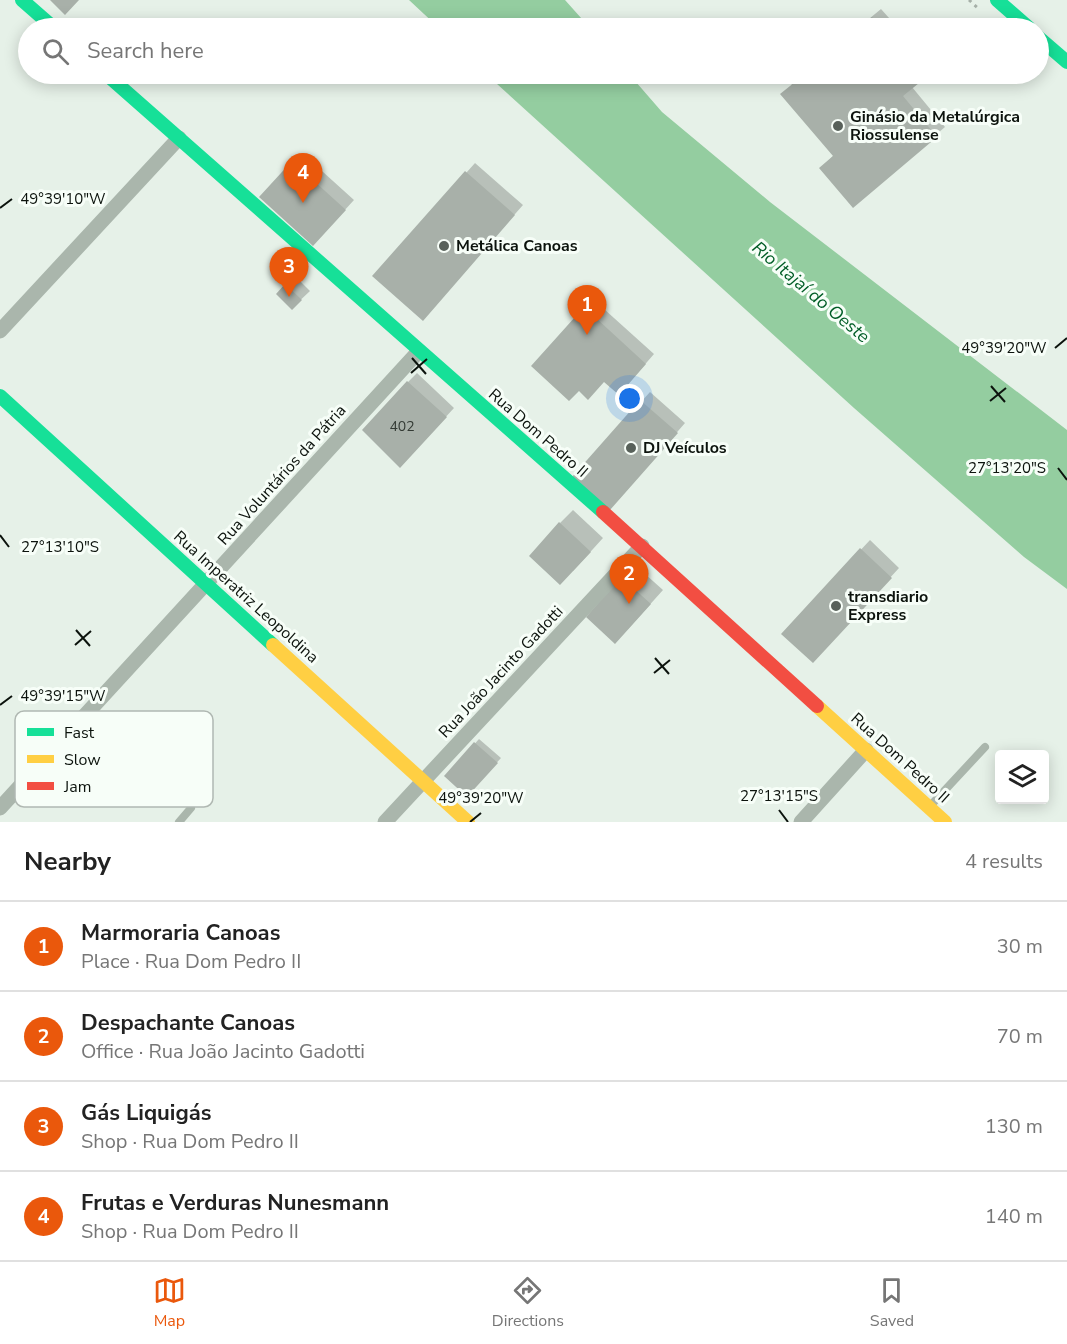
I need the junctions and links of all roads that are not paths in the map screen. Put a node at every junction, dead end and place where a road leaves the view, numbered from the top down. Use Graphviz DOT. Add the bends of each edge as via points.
graph roads {
  1 [pos="22,0"];
  2 [pos="997,0"];
  3 [pos="43,18"];
  4 [pos="1018,18"];
  5 [pos="1049,47"];
  6 [pos="1067,62"];
  7 [pos="117,84"];
  8 [pos="179,138"];
  9 [pos="0,331"];
  10 [pos="419,351"];
  11 [pos="0,396"];
  12 [pos="642,546"];
  13 [pos="207,583"];
  14 [pos="89,711"];
  15 [pos="985,747"];
  16 [pos="866,750"];
  17 [pos="423,781"];
  18 [pos="15,792"];
  19 [pos="929,807"];
  20 [pos="0,808"];
  21 [pos="191,808"];
  22 [pos="179,822"];
  23 [pos="385,822"];
  24 [pos="468,822"];
  25 [pos="801,822"];
  26 [pos="945,822"];
  1 -- 3 [label="main road"];
  2 -- 4 [label="main road"];
  5 -- 6 [label="main road"];
  7 -- 8 [label="main road, Rua Dom Pedro II"];
  8 -- 9 [label="street"];
  8 -- 10 [label="main road, Rua Dom Pedro II"];
  10 -- 12 [label="main road, Rua Dom Pedro II"];
  10 -- 13 [label="street, Rua Voluntários da Pátria"];
  11 -- 13 [label="main road, Rua Imperatriz Leopoldina"];
  12 -- 16 [label="main road, Rua Dom Pedro II"];
  12 -- 17 [label="street, Rua João Jacinto Gadotti"];
  13 -- 14 [label="street, Rua Voluntários da Pátria"];
  13 -- 17 [label="main road, Rua Imperatriz Leopoldina"];
  15 -- 19 [label="lane"];
  16 -- 19 [label="main road, Rua Dom Pedro II"];
  16 -- 25 [label="street"];
  17 -- 23 [label="street, Rua João Jacinto Gadotti"];
  17 -- 24 [label="main road, Rua Imperatriz Leopoldina"];
  18 -- 20 [label="street, Rua Voluntários da Pátria"];
  19 -- 26 [label="main road, Rua Dom Pedro II"];
  21 -- 22 [label="lane"];
}
